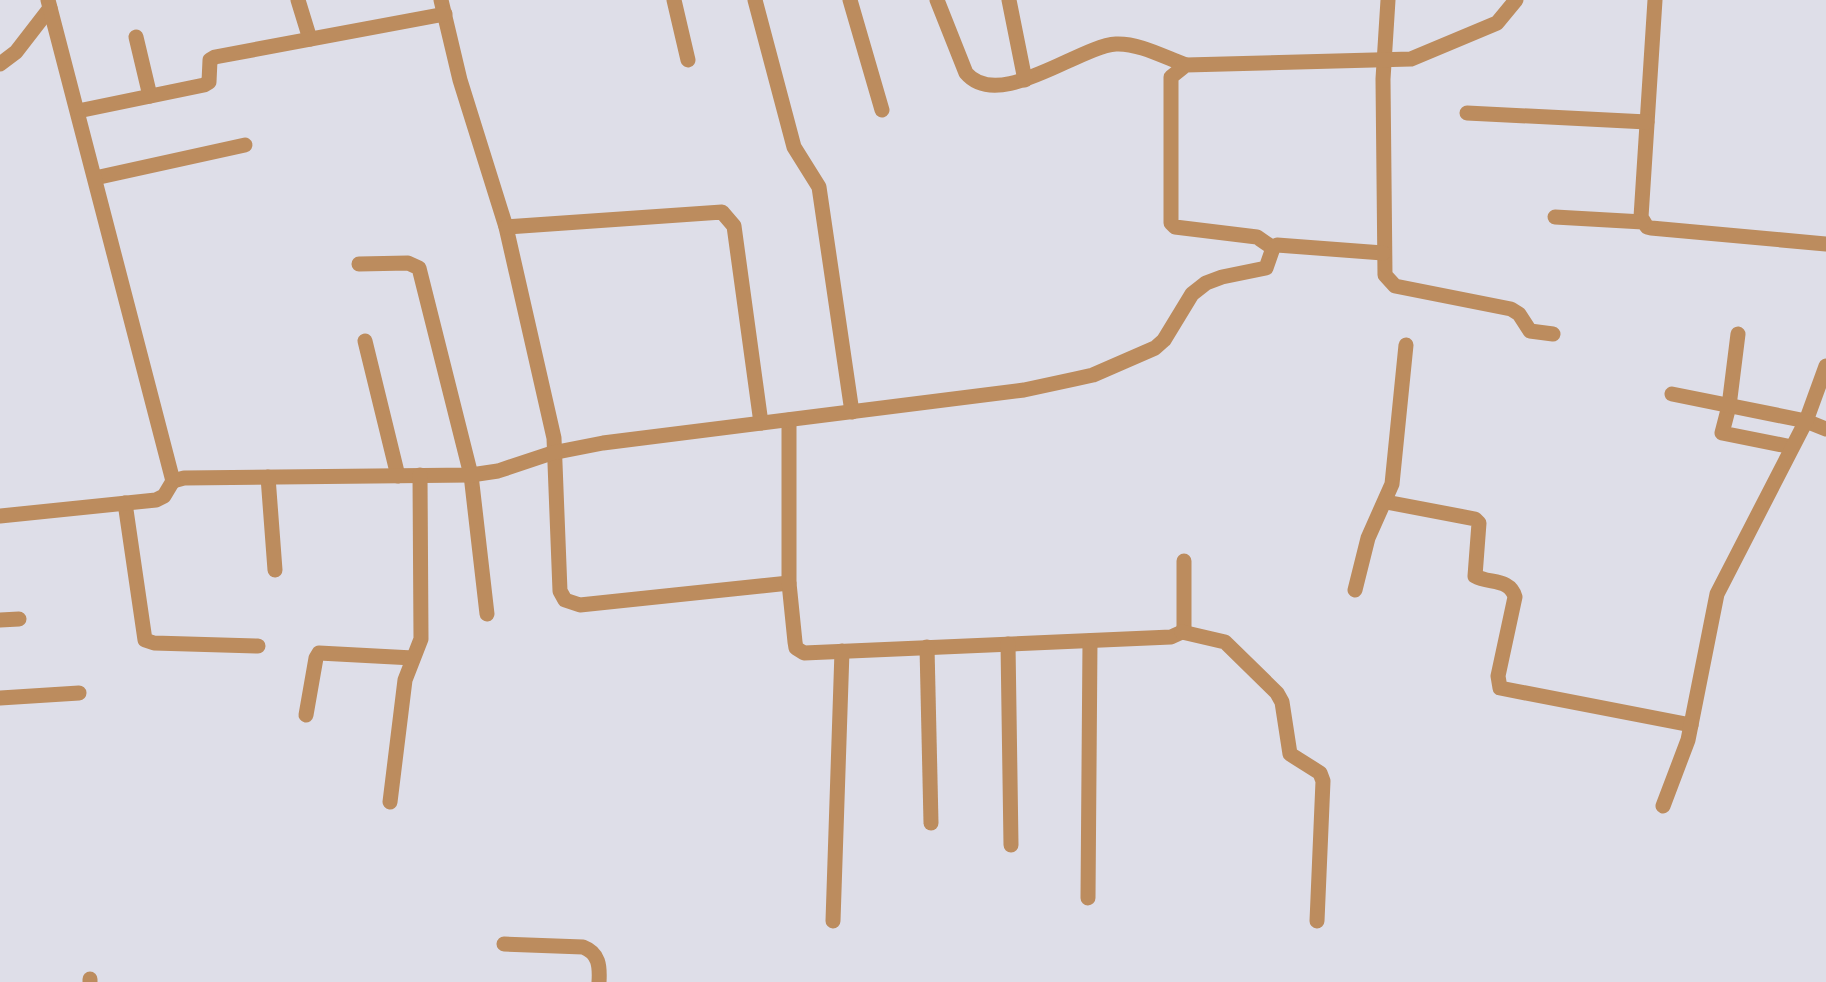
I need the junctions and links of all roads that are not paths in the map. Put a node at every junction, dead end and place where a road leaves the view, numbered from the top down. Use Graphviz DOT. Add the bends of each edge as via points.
graph roads {
  1 [pos="298,0"];
  2 [pos="674,0"];
  3 [pos="755,0"];
  4 [pos="850,0"];
  5 [pos="937,0"];
  6 [pos="1009,0"];
  7 [pos="1388,0"];
  8 [pos="1516,0"];
  9 [pos="1655,0"];
  10 [pos="45,6"];
  11 [pos="443,7"];
  12 [pos="136,37"];
  13 [pos="310,39"];
  14 [pos="688,60"];
  15 [pos="1383,61"];
  16 [pos="0,64"];
  17 [pos="1186,65"];
  18 [pos="1025,80"];
  19 [pos="150,96"];
  20 [pos="882,110"];
  21 [pos="78,111"];
  22 [pos="1467,113"];
  23 [pos="1647,122"];
  24 [pos="245,145"];
  25 [pos="95,178"];
  26 [pos="1555,217"];
  27 [pos="1643,222"];
  28 [pos="506,227"];
  29 [pos="1826,244"];
  30 [pos="1273,248"];
  31 [pos="1383,253"];
  32 [pos="359,264"];
  33 [pos="1553,334"];
  34 [pos="1738,334"];
  35 [pos="365,341"];
  36 [pos="1406,345"];
  37 [pos="1826,366"];
  38 [pos="1672,394"];
  39 [pos="1729,406"];
  40 [pos="852,412"];
  41 [pos="789,420"];
  42 [pos="1806,421"];
  43 [pos="761,423"];
  44 [pos="1826,429"];
  45 [pos="1792,447"];
  46 [pos="552,453"];
  47 [pos="471,475"];
  48 [pos="398,476"];
  49 [pos="420,476"];
  50 [pos="268,477"];
  51 [pos="173,481"];
  52 [pos="1386,502"];
  53 [pos="125,503"];
  54 [pos="0,516"];
  55 [pos="1184,561"];
  56 [pos="275,570"];
  57 [pos="789,584"];
  58 [pos="1354,590"];
  59 [pos="487,614"];
  60 [pos="19,619"];
  61 [pos="0,620"];
  62 [pos="1182,632"];
  63 [pos="1090,641"];
  64 [pos="1008,644"];
  65 [pos="258,646"];
  66 [pos="927,647"];
  67 [pos="842,651"];
  68 [pos="413,658"];
  69 [pos="79,693"];
  70 [pos="0,698"];
  71 [pos="306,715"];
  72 [pos="1691,725"];
  73 [pos="390,802"];
  74 [pos="1663,806"];
  75 [pos="931,823"];
  76 [pos="1011,845"];
  77 [pos="1088,898"];
  78 [pos="834,921"];
  79 [pos="1317,921"];
  80 [pos="504,944"];
  81 [pos="599,982"];
  1 -- 13 [label="street"];
  2 -- 14 [label="street"];
  3 -- 40 [label="street" via="794,147 819,187"];
  4 -- 20 [label="street"];
  5 -- 18 [label="street" via="966,73 973,80 984,84"];
  6 -- 18 [label="street"];
  7 -- 15 [label="street"];
  8 -- 15 [label="street" via="1505,16 1482,31 1426,55"];
  9 -- 23 [label="street"];
  10 -- 16 [label="street" via="16,52"];
  10 -- 21 [label="street"];
  11 -- 13 [label="street"];
  11 -- 28 [label="street" via="460,80"];
  12 -- 19 [label="street"];
  13 -- 19 [label="street" via="214,57 208,65 209,82"];
  15 -- 17 [label="street"];
  15 -- 31 [label="street"];
  17 -- 18 [label="street" via="1131,45 1114,44"];
  17 -- 30 [label="street" via="1171,77 1171,224 1257,237"];
  19 -- 21 [label="street"];
  21 -- 25 [label="street"];
  22 -- 23 [label="street"];
  23 -- 27 [label="street"];
  24 -- 25 [label="street"];
  25 -- 51 [label="street"];
  26 -- 27 [label="street"];
  27 -- 29 [label="street" via="1651,228"];
  28 -- 43 [label="street" via="714,211 729,217 734,226"];
  28 -- 46 [label="street" via="554,438"];
  30 -- 31 [label="street" via="1281,245"];
  30 -- 40 [label="street" via="1266,268 1222,277 1192,294 1155,348 1093,375 1024,390"];
  31 -- 33 [label="street" via="1385,275 1395,286 1511,309 1530,330"];
  32 -- 47 [label="street" via="408,263 419,268"];
  34 -- 39 [label="street"];
  35 -- 48 [label="street"];
  36 -- 52 [label="street" via="1392,484"];
  37 -- 42 [label="street"];
  38 -- 39 [label="street"];
  39 -- 42 [label="street"];
  39 -- 45 [label="street" via="1724,434"];
  40 -- 41 [label="street"];
  41 -- 43 [label="street"];
  41 -- 57 [label="street"];
  42 -- 44 [label="street"];
  42 -- 45 [label="street"];
  43 -- 46 [label="street"];
  45 -- 72 [label="street" via="1718,594"];
  46 -- 47 [label="street" via="498,471"];
  46 -- 57 [label="street" via="560,591 573,605"];
  47 -- 49 [label="street"];
  47 -- 59 [label="street"];
  48 -- 49 [label="street"];
  48 -- 50 [label="street"];
  49 -- 68 [label="street" via="421,639"];
  50 -- 51 [label="street"];
  50 -- 56 [label="street"];
  51 -- 53 [label="street" via="156,500"];
  52 -- 58 [label="street" via="1368,538"];
  52 -- 72 [label="street" via="1475,519 1479,523 1475,576 1506,584 1515,597 1498,676 1500,688"];
  53 -- 54 [label="street"];
  53 -- 65 [label="street" via="145,640"];
  55 -- 62 [label="street"];
  57 -- 67 [label="street" via="796,648 804,653"];
  60 -- 61 [label="street"];
  62 -- 63 [label="street" via="1171,637"];
  62 -- 79 [label="street" via="1225,642 1277,693 1282,702 1290,754 1320,773 1323,781"];
  63 -- 64 [label="street"];
  63 -- 77 [label="street"];
  64 -- 66 [label="street"];
  64 -- 76 [label="street"];
  66 -- 67 [label="street"];
  66 -- 75 [label="street"];
  67 -- 78 [label="street"];
  68 -- 71 [label="street" via="320,653"];
  68 -- 73 [label="street" via="405,680"];
  69 -- 70 [label="street"];
  72 -- 74 [label="street"];
  80 -- 81 [label="street" via="591,950 598,959"];
}
